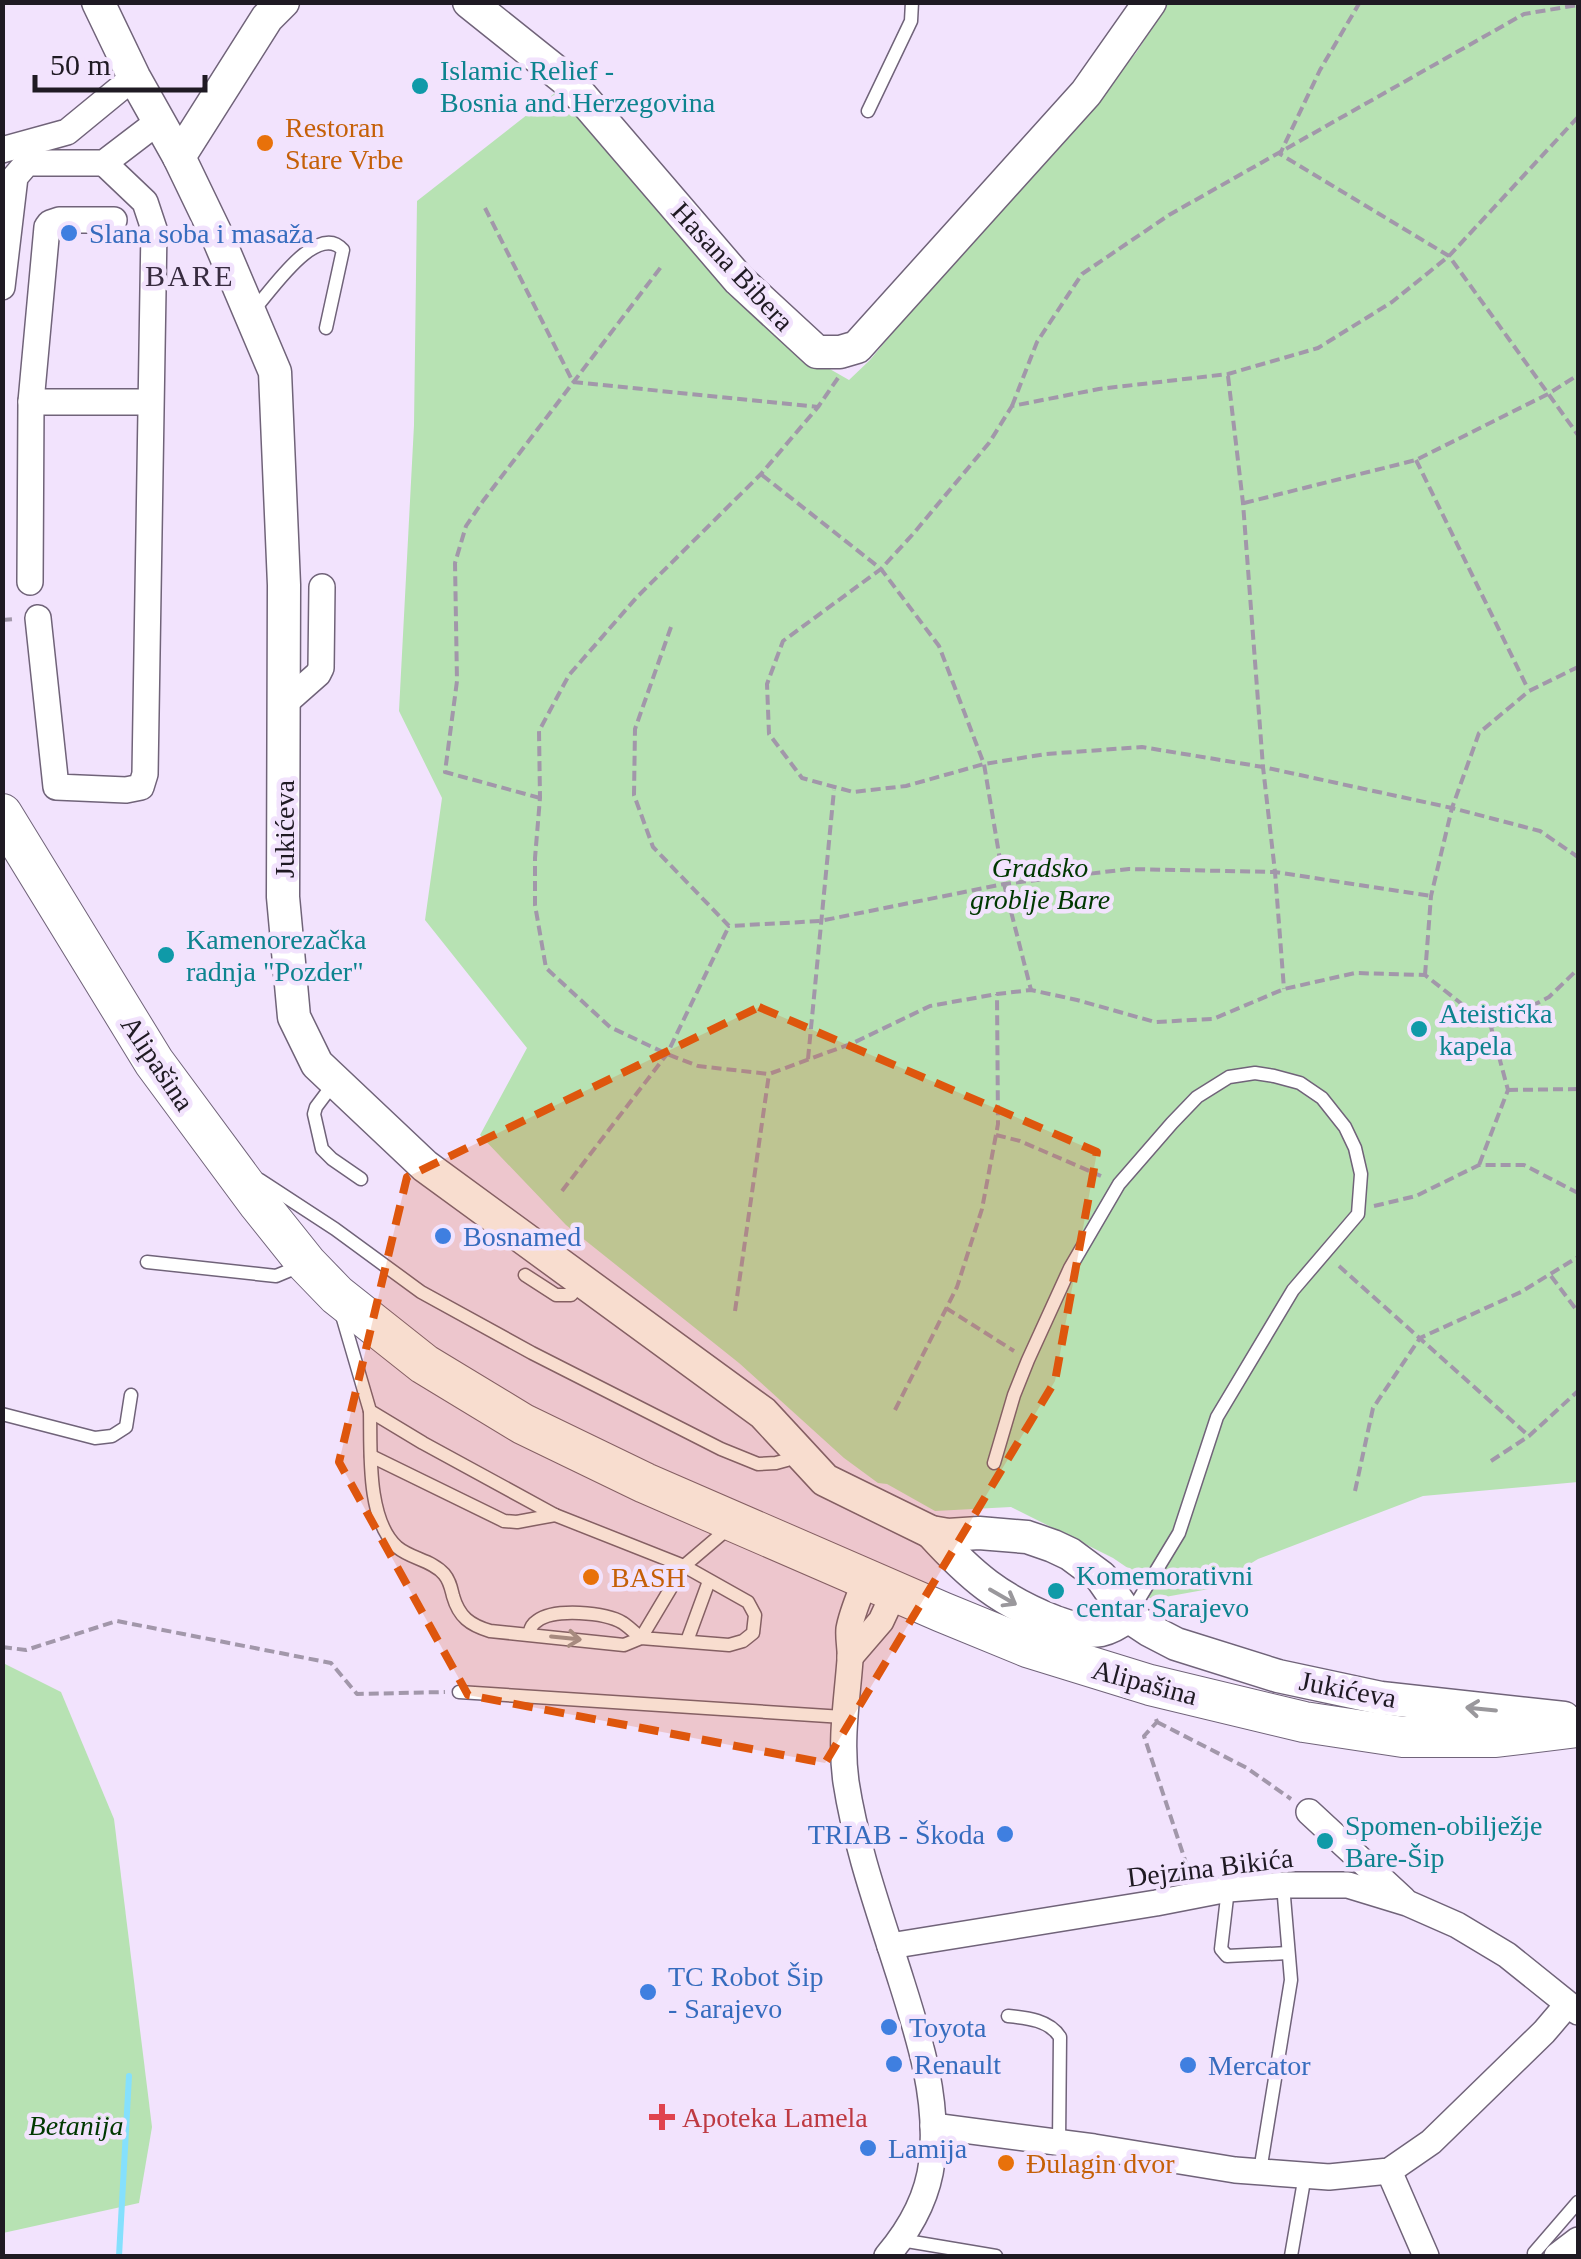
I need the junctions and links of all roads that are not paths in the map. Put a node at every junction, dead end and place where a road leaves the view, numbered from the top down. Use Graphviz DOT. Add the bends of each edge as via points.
graph roads {
  1 [pos="98,2"];
  2 [pos="283,2"];
  3 [pos="470,2"];
  4 [pos="912,2"];
  5 [pos="1150,2"];
  6 [pos="134,77"];
  7 [pos="868,110"];
  8 [pos="159,121"];
  9 [pos="2,150"];
  10 [pos="178,157"];
  11 [pos="104,162"];
  12 [pos="114,220"];
  13 [pos="2,287"];
  14 [pos="251,314"];
  15 [pos="326,328"];
  16 [pos="31,402"];
  17 [pos="150,402"];
  18 [pos="30,582"];
  19 [pos="322,587"];
  20 [pos="38,618"];
  21 [pos="284,704"];
  22 [pos="2,814"];
  23 [pos="336,1081"];
  24 [pos="226,1158"];
  25 [pos="361,1179"];
  26 [pos="147,1262"];
  27 [pos="307,1264"];
  28 [pos="525,1275"];
  29 [pos="583,1280"];
  30 [pos="337,1295"];
  31 [pos="131,1395"];
  32 [pos="370,1410"];
  33 [pos="2,1414"];
  34 [pos="794,1448"];
  35 [pos="371,1456"];
  36 [pos="994,1464"];
  37 [pos="555,1514"];
  38 [pos="736,1522"];
  39 [pos="931,1532"];
  40 [pos="684,1566"];
  41 [pos="709,1581"];
  42 [pos="881,1585"];
  43 [pos="1128,1616"];
  44 [pos="529,1634"];
  45 [pos="641,1638"];
  46 [pos="688,1640"];
  47 [pos="460,1692"];
  48 [pos="843,1717"];
  49 [pos="1578,1719"];
  50 [pos="1578,1728"];
  51 [pos="1309,1812"];
  52 [pos="1283,1885"];
  53 [pos="1228,1889"];
  54 [pos="1407,1903"];
  55 [pos="890,1946"];
  56 [pos="1288,1953"];
  57 [pos="1573,2008"];
  58 [pos="1008,2016"];
  59 [pos="933,2126"];
  60 [pos="1059,2142"];
  61 [pos="1260,2171"];
  62 [pos="1388,2171"];
  63 [pos="1304,2175"];
  64 [pos="1578,2202"];
  65 [pos="1578,2240"];
  66 [pos="894,2248"];
  67 [pos="1545,2255"];
  68 [pos="996,2256"];
  69 [pos="1291,2256"];
  70 [pos="1426,2256"];
  1 -- 6 [label="street, Jukićeva"];
  2 -- 10 [label="street"];
  3 -- 5 [label="street, Hasana Bibera" via="569,82 739,280 816,352 840,352 856,346 1086,93"];
  4 -- 7 [label="lane" via="911,21"];
  6 -- 8 [label="street, Jukićeva"];
  6 -- 9 [label="street" via="67,132"];
  8 -- 10 [label="street, Jukićeva"];
  8 -- 11 [label="street"];
  10 -- 14 [label="street, Jukićeva"];
  11 -- 13 [label="street" via="27,163 15,176"];
  11 -- 17 [label="street" via="144,202 154,229"];
  12 -- 16 [label="street" via="59,220 47,227"];
  14 -- 15 [label="lane" via="305,252 331,242 343,250"];
  14 -- 21 [label="street, Jukićeva" via="275,372"];
  16 -- 17 [label="street"];
  16 -- 18 [label="street"];
  17 -- 20 [label="street" via="141,786 56,787"];
  19 -- 21 [label="street" via="321,668"];
  21 -- 23 [label="street, Jukićeva" via="284,897 294,1016 318,1064"];
  22 -- 24 [label="main road, Alipašina" via="20,858 154,1062"];
  23 -- 25 [label="lane" via="316,1107 315,1122 322,1149"];
  23 -- 29 [label="street, Jukićeva" via="426,1166"];
  24 -- 27 [label="main road, Alipašina"];
  24 -- 34 [label="lane" via="421,1292 532,1353 758,1464 787,1460"];
  26 -- 27 [label="lane" via="276,1276"];
  27 -- 30 [label="main road, Alipašina"];
  28 -- 29 [label="lane" via="556,1295 572,1295"];
  29 -- 34 [label="street, Jukićeva" via="763,1412"];
  30 -- 32 [label="lane, Alipašina"];
  30 -- 38 [label="main road, Alipašina" via="424,1364 524,1424"];
  31 -- 33 [label="lane" via="126,1427 112,1436 95,1438"];
  32 -- 35 [label="lane, Alipašina"];
  32 -- 37 [label="lane"];
  34 -- 39 [label="street, Jukićeva" via="837,1488"];
  35 -- 37 [label="lane" via="504,1521"];
  35 -- 44 [label="lane, Alipašina" via="386,1535 406,1554 442,1570 473,1626"];
  36 -- 43 [label="lane" via="1014,1395 1070,1268 1120,1184 1197,1097 1230,1077 1254,1073 1300,1084 1322,1098 1355,1148 1358,1214 1293,1290 1217,1417 1179,1533"];
  37 -- 40 [label="lane"];
  38 -- 40 [label="lane"];
  38 -- 42 [label="main road, Alipašina"];
  39 -- 43 [label="street, Jukićeva" via="1026,1537 1053,1546 1101,1576"];
  39 -- 43 [label="street, Jukićeva, one-way" via="980,1581 1036,1614 1086,1630 1102,1630"];
  40 -- 41 [label="lane"];
  40 -- 45 [label="lane"];
  41 -- 46 [label="lane"];
  41 -- 46 [label="lane" via="748,1602 753,1633 729,1645"];
  42 -- 48 [label="street" via="848,1632"];
  42 -- 50 [label="main road, Alipašina" via="1030,1648 1304,1722 1403,1737 1496,1738"];
  49 -- 43 [label="street, Jukićeva, one-way" via="1381,1698 1278,1676 1176,1644"];
  44 -- 45 [label="lane, one-way" via="624,1644"];
  44 -- 45 [label="lane" via="538,1619 572,1613 622,1622"];
  45 -- 46 [label="lane"];
  47 -- 48 [label="lane"];
  48 -- 55 [label="street" via="846,1781"];
  51 -- 54 [label="street"];
  52 -- 53 [label="street, Dejzina Bikića"];
  52 -- 54 [label="street, Dejzina Bikića" via="1348,1886"];
  52 -- 56 [label="lane"];
  53 -- 55 [label="street, Dejzina Bikića"];
  53 -- 56 [label="lane" via="1223,1953"];
  54 -- 57 [label="street, Dejzina Bikića" via="1507,1955"];
  55 -- 59 [label="street" via="930,2084"];
  56 -- 61 [label="lane" via="1288,2006"];
  57 -- 62 [label="street, Dejzina Bikića" via="1431,2142"];
  58 -- 60 [label="lane" via="1041,2022 1060,2038"];
  59 -- 60 [label="street, Dejzina Bikića"];
  59 -- 66 [label="street" via="921,2202"];
  60 -- 61 [label="street, Dejzina Bikića"];
  61 -- 63 [label="street, Dejzina Bikića"];
  62 -- 63 [label="street, Dejzina Bikića"];
  62 -- 70 [label="street"];
  63 -- 69 [label="lane"];
  64 -- 67 [label="lane"];
  65 -- 67 [label="street"];
  66 -- 68 [label="lane"];
}
